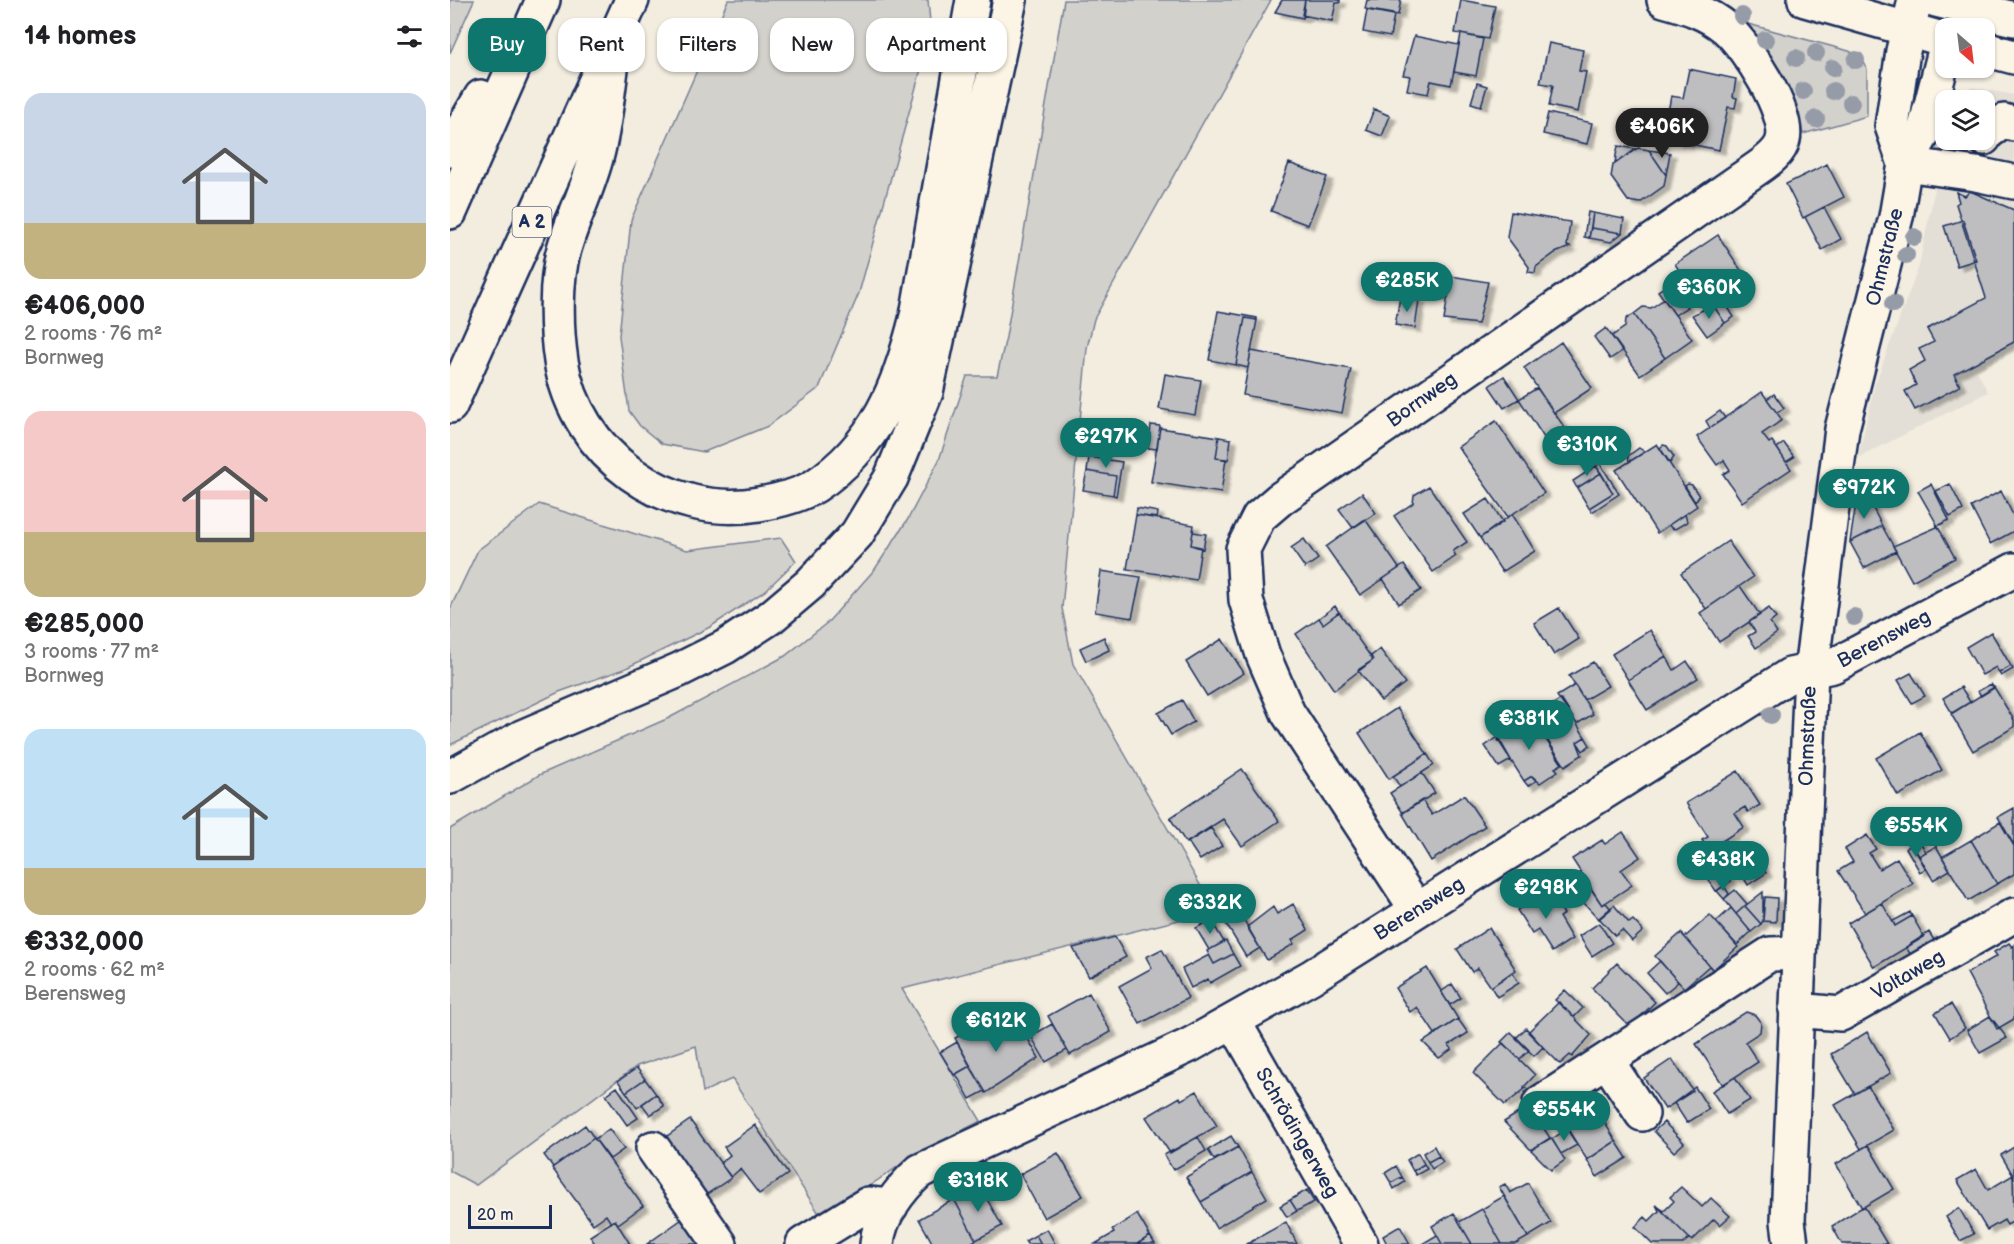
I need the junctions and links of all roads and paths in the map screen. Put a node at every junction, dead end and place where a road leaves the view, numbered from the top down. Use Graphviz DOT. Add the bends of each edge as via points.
graph roads {
  1 [pos="538,0"];
  2 [pos="543,0"];
  3 [pos="632,0"];
  4 [pos="973,0"];
  5 [pos="1010,0"];
  6 [pos="1664,0"];
  7 [pos="1805,0"];
  8 [pos="1951,8"];
  9 [pos="1911,14"];
  10 [pos="624,18"];
  11 [pos="2014,19"];
  12 [pos="1935,32"];
  13 [pos="1995,52"];
  14 [pos="2014,57"];
  15 [pos="600,72"];
  16 [pos="610,72"];
  17 [pos="1938,78"];
  18 [pos="2014,123"];
  19 [pos="1995,128"];
  20 [pos="450,150"];
  21 [pos="1982,150"];
  22 [pos="1905,164"];
  23 [pos="1977,174"];
  24 [pos="2014,182"];
  25 [pos="450,212"];
  26 [pos="450,406"];
  27 [pos="2014,570"];
  28 [pos="1811,671"];
  29 [pos="450,777"];
  30 [pos="1417,910"];
  31 [pos="2014,915"];
  32 [pos="1799,953"];
  33 [pos="1796,1010"];
  34 [pos="1234,1022"];
  35 [pos="1607,1060"];
  36 [pos="1540,1103"];
  37 [pos="1642,1114"];
  38 [pos="653,1148"];
  39 [pos="891,1206"];
  40 [pos="720,1244"];
  41 [pos="803,1244"];
  42 [pos="877,1244"];
  43 [pos="1361,1244"];
  44 [pos="1791,1244"];
  1 -- 20 [label="main road"];
  2 -- 25 [label="main road"];
  3 -- 10 [label="main road, A 2"];
  4 -- 16 [label="main road" via="908,355 884,414 850,456 813,487 776,501 735,508 707,507 669,496 642,483 613,460 582,420 561,363 557,311 563,251 599,147"];
  5 -- 29 [label="main road" via="926,392 891,478 856,534 810,584 771,617 725,647 522,737"];
  6 -- 30 [label="main road, Bornweg" via="1694,8 1726,28 1742,47 1782,116 1780,148 1759,167 1280,499 1259,517 1243,549 1246,600 1263,655 1288,713"];
  7 -- 9 [label="main road"];
  8 -- 11 [label="main road"];
  9 -- 12 [label="main road"];
  9 -- 22 [label="main road, Ohmstraße" via="1892,126"];
  13 -- 14 [label="main road"];
  15 -- 26 [label="main road, A 2"];
  17 -- 22 [label="main road, Ohmstraße" via="1924,132"];
  18 -- 19 [label="main road" via="2004,122"];
  21 -- 23 [label="main road"];
  22 -- 23 [label="main road"];
  22 -- 28 [label="main road, Ohmstraße" via="1896,217 1842,429"];
  23 -- 24 [label="main road"];
  27 -- 28 [label="main road, Berensweg" via="1833,666"];
  28 -- 30 [label="main road, Berensweg" via="1790,675"];
  28 -- 32 [label="main road, Ohmstraße"];
  30 -- 34 [label="main road, Berensweg"];
  31 -- 33 [label="main road, Voltaweg" via="1840,1014"];
  32 -- 33 [label="main road, Ohmstraße"];
  32 -- 35 [label="main road" via="1770,954"];
  33 -- 44 [label="main road, Ohmstraße" via="1788,1221"];
  34 -- 39 [label="main road, Berensweg" via="920,1171 903,1186"];
  34 -- 43 [label="main road, Schrödingerweg"];
  35 -- 36 [label="main road"];
  35 -- 37 [label="main road"];
  38 -- 40 [label="main road"];
  39 -- 41 [label="main road" via="868,1204"];
  39 -- 42 [label="main road, Berensweg"];
}
